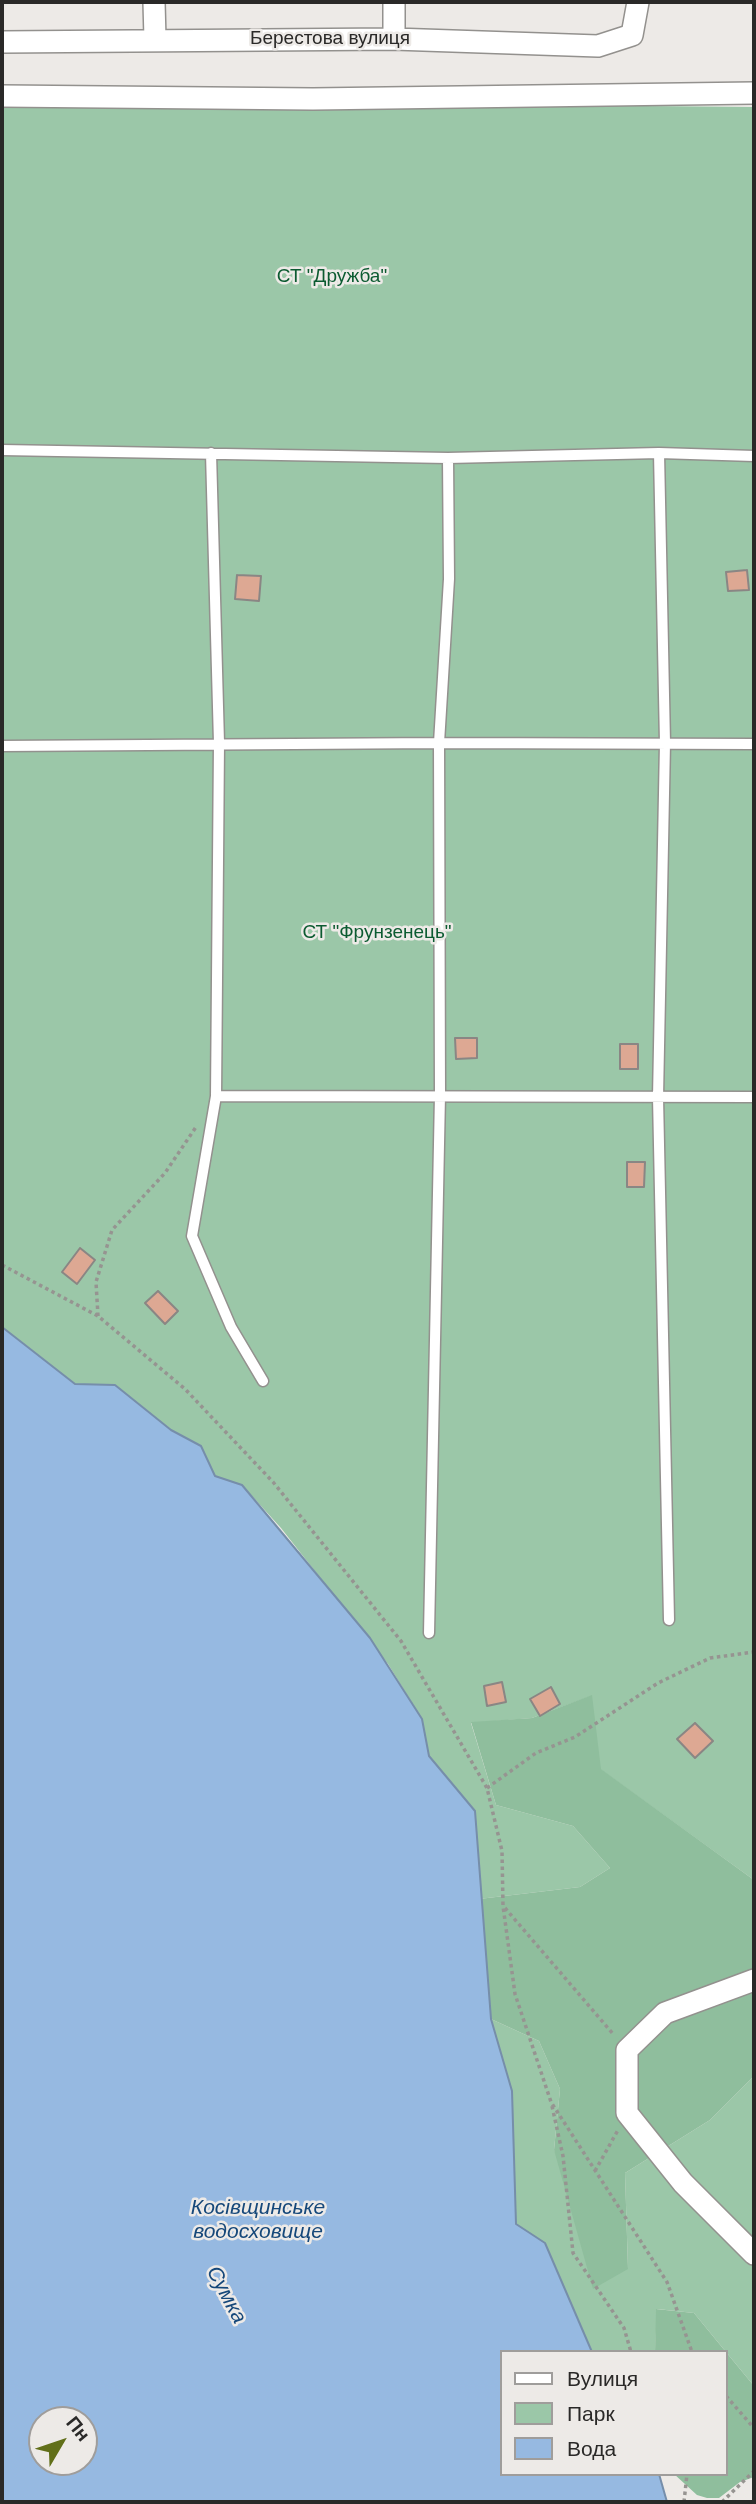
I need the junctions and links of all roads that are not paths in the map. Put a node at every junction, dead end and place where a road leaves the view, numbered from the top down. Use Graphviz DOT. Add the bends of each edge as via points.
graph roads {
  1 [pos="154,2"];
  2 [pos="394,2"];
  3 [pos="638,7"];
  4 [pos="155,39"];
  5 [pos="394,39"];
  6 [pos="2,42"];
  7 [pos="754,93"];
  8 [pos="2,96"];
  9 [pos="2,450"];
  10 [pos="211,453"];
  11 [pos="659,453"];
  12 [pos="754,456"];
  13 [pos="447,458"];
  14 [pos="219,743"];
  15 [pos="439,743"];
  16 [pos="665,743"];
  17 [pos="754,744"];
  18 [pos="2,746"];
  19 [pos="440,1095"];
  20 [pos="216,1096"];
  21 [pos="658,1097"];
  22 [pos="754,1097"];
  23 [pos="263,1381"];
  24 [pos="669,1620"];
  25 [pos="429,1633"];
  26 [pos="754,1980"];
  27 [pos="754,2254"];
  1 -- 4 [label="street"];
  2 -- 5 [label="street"];
  3 -- 5 [label="street, Берестова вулиця" via="632,35 598,46"];
  4 -- 5 [label="street, Берестова вулиця"];
  4 -- 6 [label="street, Берестова вулиця"];
  7 -- 8 [label="street" via="313,99"];
  9 -- 10 [label="lane"];
  10 -- 13 [label="lane"];
  10 -- 14 [label="lane"];
  11 -- 12 [label="lane"];
  11 -- 13 [label="lane"];
  11 -- 16 [label="lane"];
  13 -- 15 [label="lane" via="449,579"];
  14 -- 15 [label="lane"];
  14 -- 18 [label="lane"];
  14 -- 20 [label="lane"];
  15 -- 16 [label="lane"];
  15 -- 19 [label="lane"];
  16 -- 17 [label="lane"];
  16 -- 21 [label="lane"];
  19 -- 20 [label="lane"];
  19 -- 21 [label="lane"];
  19 -- 25 [label="lane"];
  20 -- 23 [label="lane" via="192,1236 230,1327"];
  21 -- 22 [label="lane"];
  21 -- 24 [label="lane"];
  26 -- 27 [label="street" via="665,2013 627,2050 627,2113 683,2183"];
}
